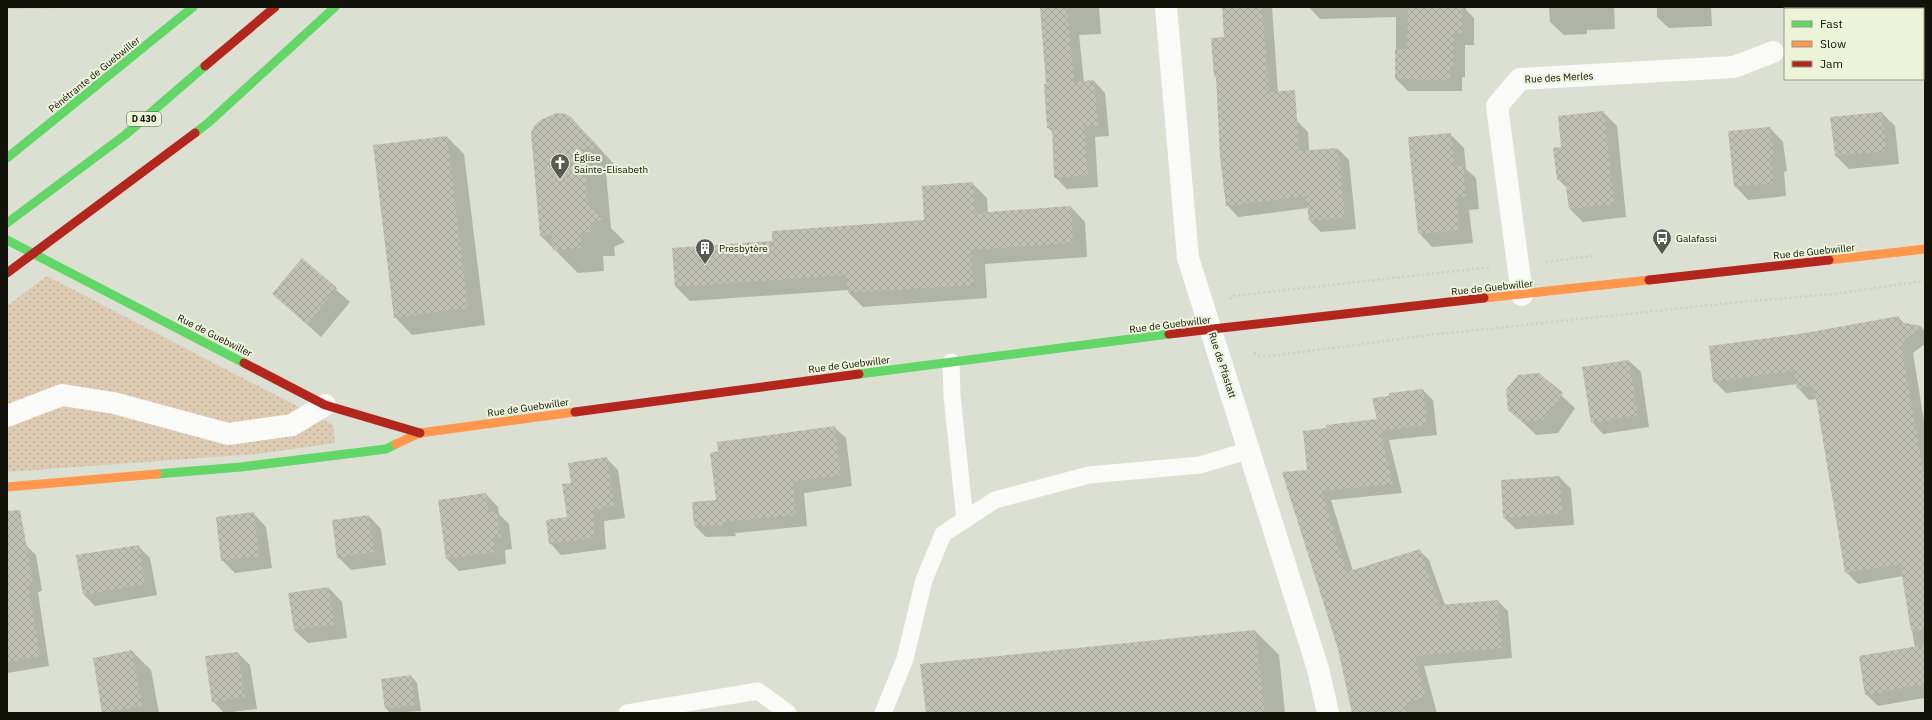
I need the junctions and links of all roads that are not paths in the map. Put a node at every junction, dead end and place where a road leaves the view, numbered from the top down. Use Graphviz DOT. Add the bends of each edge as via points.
graph roads {
  1 [pos="193,7"];
  2 [pos="275,7"];
  3 [pos="335,7"];
  4 [pos="1166,7"];
  5 [pos="1773,52"];
  6 [pos="7,158"];
  7 [pos="7,223"];
  8 [pos="7,240"];
  9 [pos="1925,252"];
  10 [pos="7,274"];
  11 [pos="1522,295"];
  12 [pos="1211,329"];
  13 [pos="951,362"];
  14 [pos="325,405"];
  15 [pos="7,416"];
  16 [pos="420,433"];
  17 [pos="1250,450"];
  18 [pos="7,487"];
  19 [pos="965,520"];
  20 [pos="627,713"];
  21 [pos="788,713"];
  22 [pos="883,713"];
  23 [pos="1328,713"];
  1 -- 6 [label="main road, Pénétrante de Guebwiller"];
  2 -- 7 [label="main road, D 430" via="125,134"];
  3 -- 10 [label="main road" via="208,123"];
  4 -- 12 [label="street, Rue de Pfastatt" via="1188,258"];
  5 -- 11 [label="street, Rue des Merles" via="1734,67 1520,79 1497,106"];
  8 -- 14 [label="main road, Rue de Guebwiller"];
  9 -- 11 [label="main road, Rue de Guebwiller"];
  11 -- 12 [label="main road, Rue de Guebwiller"];
  12 -- 13 [label="main road, Rue de Guebwiller"];
  12 -- 17 [label="street, Rue de Pfastatt"];
  13 -- 16 [label="main road, Rue de Guebwiller"];
  13 -- 19 [label="lane" via="952,396"];
  14 -- 15 [label="street" via="292,425 228,434 114,403 62,395"];
  14 -- 16 [label="main road, Rue de Guebwiller"];
  16 -- 18 [label="main road, Rue de Guebwiller" via="386,448 357,452 241,467"];
  17 -- 19 [label="lane" via="1200,465 1089,475 995,500"];
  17 -- 23 [label="street, Rue de Pfastatt" via="1318,669"];
  19 -- 22 [label="lane" via="943,534 924,580 905,659"];
  20 -- 21 [label="lane" via="758,691"];
}
